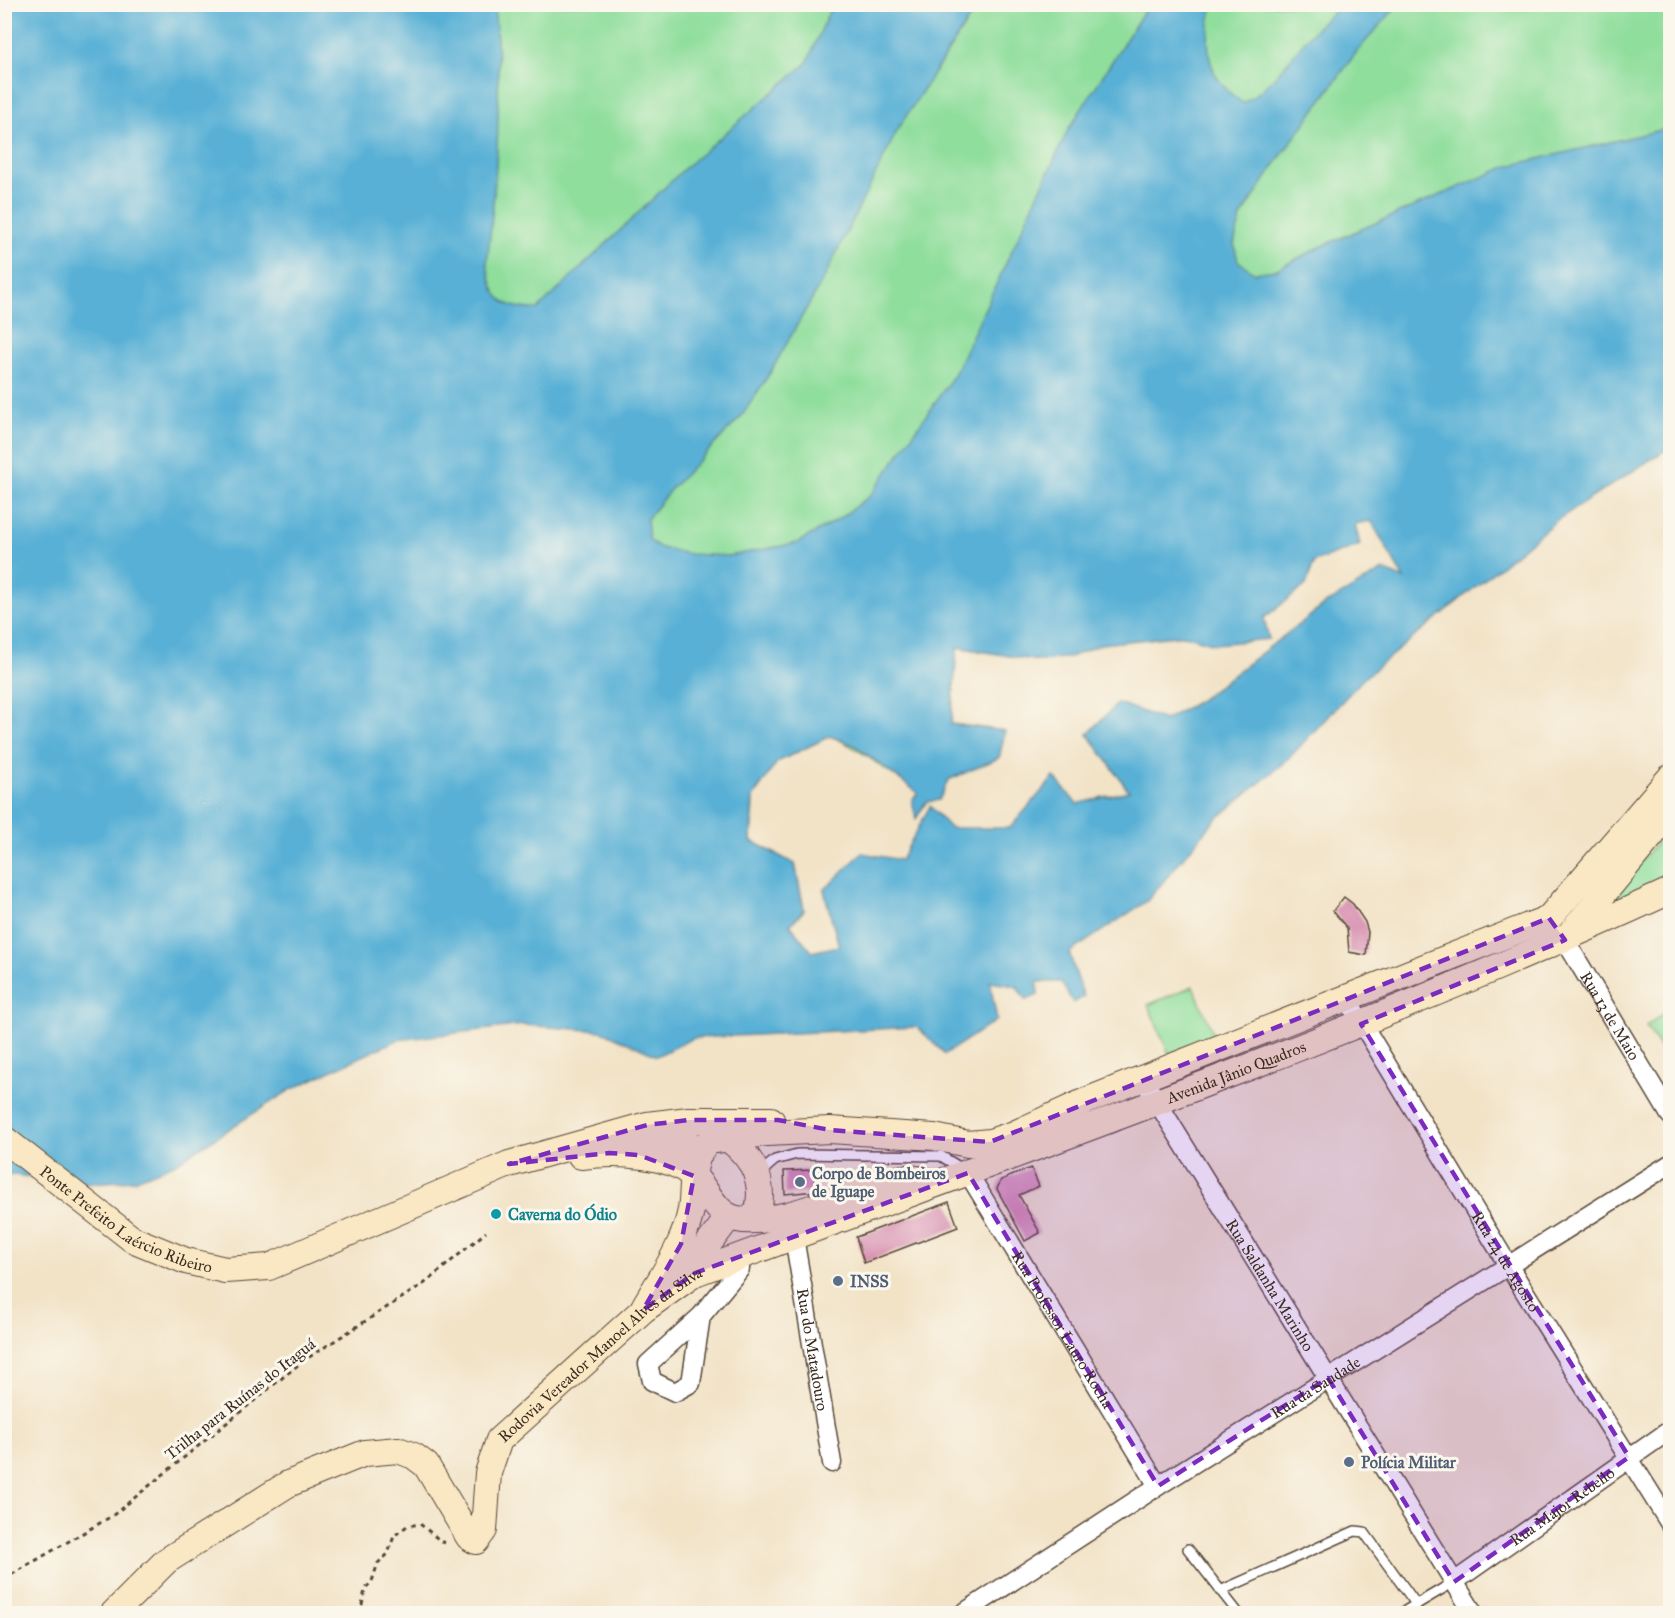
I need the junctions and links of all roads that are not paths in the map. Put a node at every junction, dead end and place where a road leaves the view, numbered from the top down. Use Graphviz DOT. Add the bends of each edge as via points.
graph roads {
  1 [pos="1671,778"];
  2 [pos="1671,813"];
  3 [pos="1671,891"];
  4 [pos="1549,918"];
  5 [pos="1564,940"];
  6 [pos="1346,997"];
  7 [pos="1361,1024"];
  8 [pos="1143,1078"];
  9 [pos="1088,1100"];
  10 [pos="1156,1102"];
  11 [pos="1671,1115"];
  12 [pos="1101,1125"];
  13 [pos="830,1130"];
  14 [pos="608,1137"];
  15 [pos="4,1139"];
  16 [pos="729,1139"];
  17 [pos="901,1145"];
  18 [pos="702,1147"];
  19 [pos="509,1164"];
  20 [pos="1671,1164"];
  21 [pos="968,1173"];
  22 [pos="758,1175"];
  23 [pos="694,1176"];
  24 [pos="691,1211"];
  25 [pos="738,1218"];
  26 [pos="788,1227"];
  27 [pos="712,1242"];
  28 [pos="739,1257"];
  29 [pos="1508,1265"];
  30 [pos="669,1293"];
  31 [pos="643,1310"];
  32 [pos="701,1316"];
  33 [pos="1328,1378"];
  34 [pos="1671,1430"];
  35 [pos="1629,1457"];
  36 [pos="832,1463"];
  37 [pos="1158,1486"];
  38 [pos="1671,1524"];
  39 [pos="1188,1549"];
  40 [pos="1454,1582"];
  41 [pos="1220,1591"];
  42 [pos="1416,1604"];
  43 [pos="113,1614"];
  44 [pos="962,1614"];
  45 [pos="1239,1614"];
  46 [pos="1400,1614"];
  47 [pos="1474,1614"];
  1 -- 4 [label="main road"];
  2 -- 5 [label="main road"];
  3 -- 5 [label="main road, Avenida Jânio Quadros"];
  4 -- 5 [label="main road, Rua 13 de Maio"];
  4 -- 6 [label="main road, Avenida Jânio Quadros"];
  5 -- 7 [label="main road, Avenida Jânio Quadros"];
  5 -- 11 [label="street, Rua 13 de Maio"];
  6 -- 7 [label="street, Rua 24 de Agosto"];
  6 -- 8 [label="main road, Avenida Jânio Quadros"];
  7 -- 10 [label="main road, Avenida Jânio Quadros"];
  7 -- 29 [label="street, Rua 24 de Agosto"];
  8 -- 9 [label="main road, Avenida Jânio Quadros"];
  8 -- 10 [label="street, Rua Saldanha Marinho"];
  9 -- 12 [label="main road"];
  9 -- 17 [label="main road, Avenida Jânio Quadros" via="990,1142"];
  10 -- 12 [label="main road, Avenida Jânio Quadros"];
  10 -- 33 [label="street, Rua Saldanha Marinho"];
  12 -- 21 [label="main road, Avenida Jânio Quadros"];
  13 -- 14 [label="main road" via="778,1120 689,1120 647,1125"];
  13 -- 16 [label="main road"];
  13 -- 17 [label="main road, Avenida Jânio Quadros"];
  14 -- 18 [label="main road" via="638,1137"];
  14 -- 19 [label="main road"];
  15 -- 19 [label="main road, Ponte Prefeito Laércio Ribeiro" via="132,1239 186,1261 225,1270 269,1268"];
  16 -- 18 [label="main road" via="710,1141"];
  16 -- 22 [label="main road" via="745,1152"];
  17 -- 21 [label="lane" via="941,1156"];
  17 -- 22 [label="lane" via="797,1154 775,1160"];
  18 -- 23 [label="main road"];
  19 -- 23 [label="main road" via="609,1153 639,1155 674,1165"];
  20 -- 29 [label="street, Rua da Saudade"];
  21 -- 26 [label="main road, Avenida Jânio Quadros"];
  21 -- 37 [label="street, Rua Professor Lauro Rocha"];
  22 -- 25 [label="main road" via="762,1197 758,1215"];
  23 -- 24 [label="main road"];
  23 -- 25 [label="main road" via="712,1201"];
  24 -- 27 [label="main road"];
  24 -- 31 [label="main road" via="681,1244"];
  25 -- 26 [label="main road"];
  25 -- 27 [label="main road"];
  26 -- 27 [label="main road"];
  26 -- 28 [label="main road, Rodovia Vereador Manoel Alves da Silva"];
  26 -- 36 [label="street, Rua do Matadouro"];
  27 -- 28 [label="main road"];
  27 -- 30 [label="main road"];
  28 -- 30 [label="main road, Rodovia Vereador Manoel Alves da Silva" via="695,1274"];
  28 -- 32 [label="street" via="740,1269"];
  29 -- 33 [label="street, Rua da Saudade"];
  29 -- 35 [label="street, Rua 24 de Agosto"];
  30 -- 31 [label="main road, Rodovia Vereador Manoel Alves da Silva"];
  31 -- 43 [label="main road, Rodovia Vereador Manoel Alves da Silva" via="499,1440 488,1473 482,1535 472,1540 426,1465 414,1456 398,1450 365,1453 288,1484 166,1561"];
  33 -- 37 [label="street, Rua da Saudade"];
  33 -- 40 [label="street, Rua Saldanha Marinho"];
  34 -- 35 [label="street, Rua Major Rebello"];
  35 -- 38 [label="street, Rua 24 de Agosto"];
  35 -- 40 [label="street, Rua Major Rebello"];
  37 -- 44 [label="street, Rua da Saudade"];
  39 -- 41 [label="lane"];
  40 -- 42 [label="lane"];
  40 -- 47 [label="street, Rua Saldanha Marinho"];
  41 -- 42 [label="lane" via="1356,1531 1364,1532"];
  41 -- 45 [label="lane"];
  42 -- 46 [label="lane"];
}
